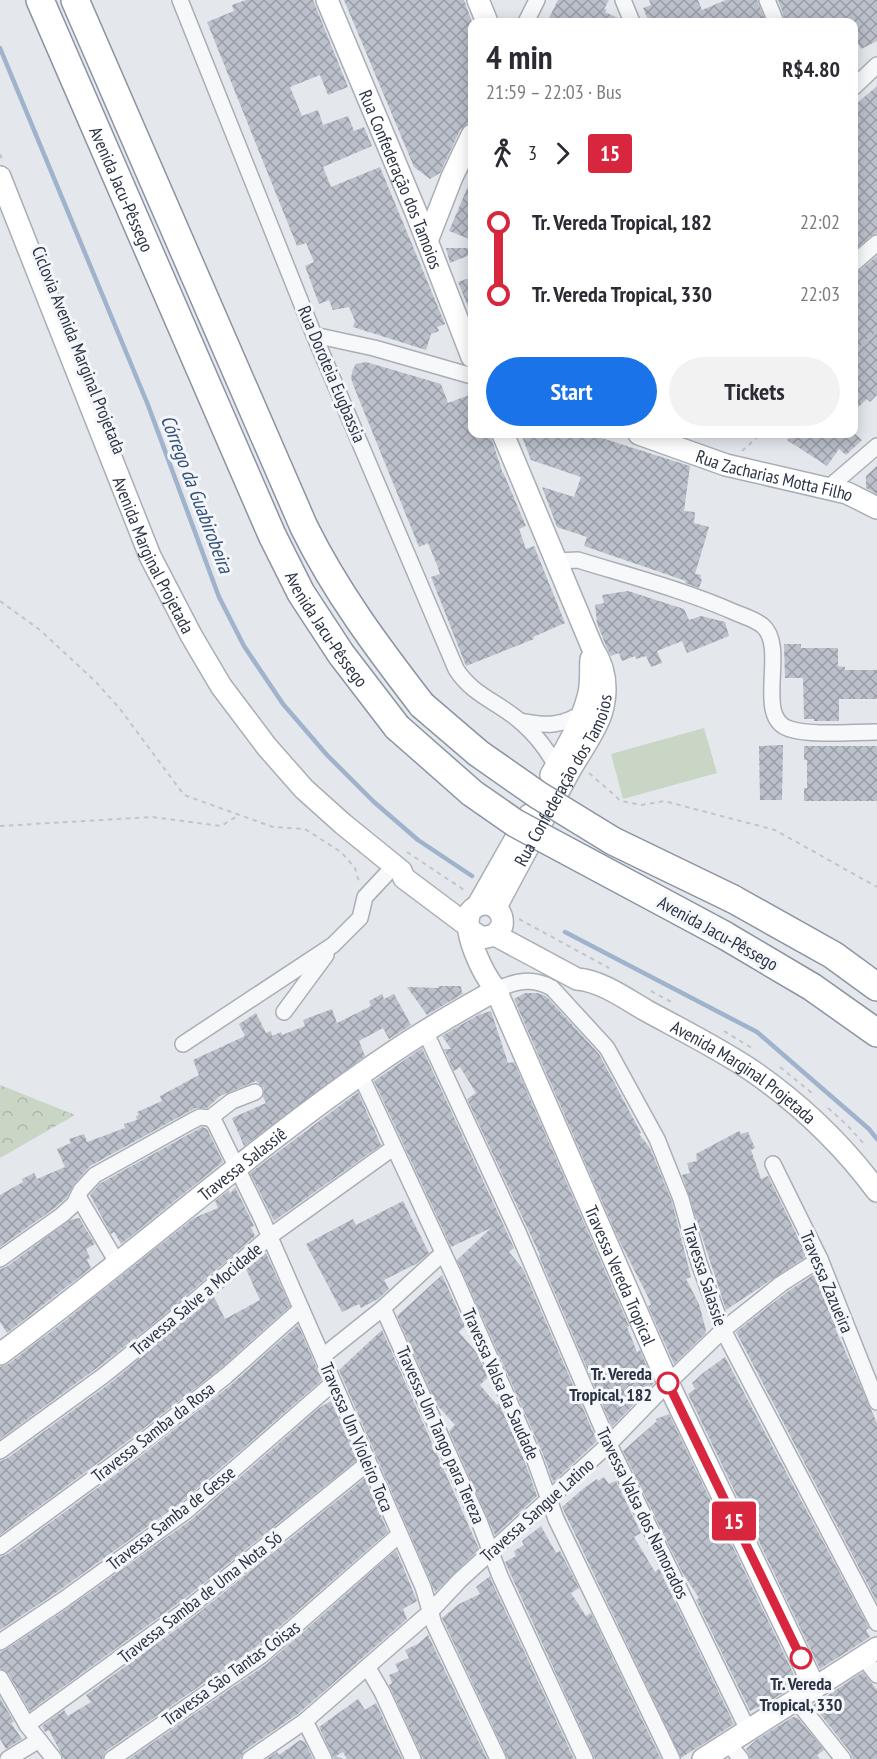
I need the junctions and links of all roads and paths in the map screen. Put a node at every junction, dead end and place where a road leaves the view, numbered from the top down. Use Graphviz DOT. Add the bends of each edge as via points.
graph roads {
  1 [pos="40,0"];
  2 [pos="75,0"];
  3 [pos="91,0"];
  4 [pos="180,0"];
  5 [pos="327,0"];
  6 [pos="478,0"];
  7 [pos="537,0"];
  8 [pos="623,0"];
  9 [pos="767,0"];
  10 [pos="485,18"];
  11 [pos="528,18"];
  12 [pos="630,18"];
  13 [pos="774,18"];
  14 [pos="101,60"];
  15 [pos="877,65"];
  16 [pos="858,83"];
  17 [pos="468,143"];
  18 [pos="0,154"];
  19 [pos="2,170"];
  20 [pos="427,241"];
  21 [pos="877,243"];
  22 [pos="858,260"];
  23 [pos="877,332"];
  24 [pos="315,335"];
  25 [pos="468,347"];
  26 [pos="858,349"];
  27 [pos="468,375"];
  28 [pos="505,438"];
  29 [pos="657,438"];
  30 [pos="757,438"];
  31 [pos="877,446"];
  32 [pos="726,465"];
  33 [pos="827,489"];
  34 [pos="877,508"];
  35 [pos="555,561"];
  36 [pos="0,601"];
  37 [pos="592,649"];
  38 [pos="583,712"];
  39 [pos="520,721"];
  40 [pos="877,732"];
  41 [pos="556,766"];
  42 [pos="588,771"];
  43 [pos="239,815"];
  44 [pos="0,826"];
  45 [pos="401,863"];
  46 [pos="877,887"];
  47 [pos="461,890"];
  48 [pos="365,897"];
  49 [pos="484,922"];
  50 [pos="333,945"];
  51 [pos="877,987"];
  52 [pos="496,990"];
  53 [pos="284,1012"];
  54 [pos="425,1031"];
  55 [pos="877,1034"];
  56 [pos="183,1044"];
  57 [pos="360,1074"];
  58 [pos="255,1092"];
  59 [pos="210,1118"];
  60 [pos="393,1148"];
  61 [pos="773,1164"];
  62 [pos="237,1168"];
  63 [pos="877,1191"];
  64 [pos="79,1198"];
  65 [pos="269,1237"];
  66 [pos="443,1253"];
  67 [pos="0,1259"];
  68 [pos="820,1259"];
  69 [pos="118,1264"];
  70 [pos="383,1308"];
  71 [pos="301,1309"];
  72 [pos="723,1330"];
  73 [pos="0,1354"];
  74 [pos="323,1356"];
  75 [pos="333,1383"];
  76 [pos="668,1383"];
  77 [pos="877,1402"];
  78 [pos="609,1444"];
  79 [pos="0,1451"];
  80 [pos="368,1463"];
  81 [pos="549,1500"];
  82 [pos="399,1535"];
  83 [pos="0,1547"];
  84 [pos="490,1553"];
  85 [pos="430,1612"];
  86 [pos="877,1623"];
  87 [pos="0,1642"];
  88 [pos="870,1653"];
  89 [pos="368,1668"];
  90 [pos="877,1675"];
  91 [pos="0,1678"];
  92 [pos="815,1688"];
  93 [pos="796,1700"];
  94 [pos="305,1721"];
  95 [pos="27,1725"];
  96 [pos="748,1730"];
  97 [pos="39,1740"];
  98 [pos="735,1751"];
  99 [pos="8,1759"];
  100 [pos="54,1759"];
  101 [pos="112,1759"];
  102 [pos="250,1759"];
  103 [pos="324,1759"];
  104 [pos="413,1759"];
  105 [pos="498,1759"];
  106 [pos="585,1759"];
  107 [pos="672,1759"];
  108 [pos="703,1759"];
  109 [pos="843,1759"];
  1 -- 55 [label="highway, Avenida Jacu-Pêssego, bridge" via="272,535 301,592 397,727 472,793 515,822 724,935 812,987"];
  2 -- 14 [label="highway, Avenida Jacu-Pêssego"];
  3 -- 14 [label="highway"];
  4 -- 24 [label="street, Rua Doroteia Eugbassia"];
  5 -- 20 [label="main road, Rua Confederação dos Tamoios"];
  6 -- 10 [label="main road"];
  7 -- 11 [label="street"];
  8 -- 12 [label="street"];
  9 -- 13 [label="street"];
  14 -- 51 [label="highway, Avenida Jacu-Pêssego, bridge" via="304,527 341,594 422,705 478,753 548,801 613,841 733,898 833,955"];
  15 -- 16 [label="street"];
  17 -- 20 [label="main road"];
  18 -- 19 [label="path"];
  19 -- 45 [label="main road, Avenida Marginal Projetada" via="150,556 191,635 222,686 304,789 343,824"];
  20 -- 25 [label="main road, Rua Confederação dos Tamoios"];
  21 -- 22 [label="street"];
  23 -- 26 [label="path"];
  24 -- 27 [label="street"];
  24 -- 39 [label="street, Rua Doroteia Eugbassia" via="456,669 471,688"];
  28 -- 35 [label="main road, Rua Confederação dos Tamoios"];
  29 -- 32 [label="main road, Rua Zacharias Motta Filho"];
  30 -- 32 [label="path"];
  31 -- 33 [label="street"];
  32 -- 33 [label="main road, Rua Zacharias Motta Filho"];
  33 -- 34 [label="main road, Rua Zacharias Motta Filho" via="846,493"];
  35 -- 37 [label="main road, Rua Confederação dos Tamoios"];
  35 -- 40 [label="street" via="578,560 717,604 764,626 772,644 772,698 776,719 782,726 804,731"];
  36 -- 43 [label="path" via="40,630 96,682 184,795"];
  37 -- 38 [label="main road, Rua Confederação dos Tamoios" via="591,680"];
  37 -- 49 [label="main road, Rua Confederação dos Tamoios" via="602,663 605,689 601,713"];
  38 -- 39 [label="street, Rua Doroteia Eugbassia" via="562,723 540,725"];
  38 -- 41 [label="main road, Rua Confederação dos Tamoios"];
  39 -- 41 [label="street, Rua Doroteia Eugbassia" via="545,746"];
  41 -- 49 [label="main road, Rua Confederação dos Tamoios"];
  42 -- 46 [label="path" via="621,801 642,805 664,801 776,830"];
  43 -- 44 [label="path" via="221,826 152,817"];
  43 -- 48 [label="path" via="273,827 305,829 341,852 354,868"];
  45 -- 47 [label="path"];
  45 -- 48 [label="street"];
  45 -- 49 [label="main road, Avenida Marginal Projetada" via="404,878"];
  48 -- 50 [label="street" via="360,918"];
  49 -- 52 [label="main road, Travessa Vereda Tropical" via="477,958"];
  49 -- 63 [label="main road, Avenida Marginal Projetada" via="583,971 590,980 751,1070 831,1137"];
  50 -- 53 [label="street"];
  50 -- 56 [label="street"];
  52 -- 54 [label="main road, Travessa Salassiê"];
  52 -- 72 [label="street, Travessa Salassie" via="513,982 543,983 607,1048 671,1171"];
  52 -- 76 [label="main road, Travessa Vereda Tropical"];
  54 -- 57 [label="main road, Travessa Salassiê"];
  54 -- 78 [label="street, Travessa Valsa dos Namorados"];
  57 -- 60 [label="street, Travessa Valsa da Saudade"];
  57 -- 62 [label="main road, Travessa Salassiê"];
  58 -- 59 [label="street" via="232,1101"];
  59 -- 62 [label="street, Travessa Um Violeiro Toca"];
  59 -- 64 [label="street" via="192,1121 95,1175"];
  60 -- 65 [label="street, Travessa Salve a Mocidade"];
  60 -- 66 [label="street, Travessa Valsa da Saudade"];
  61 -- 68 [label="street, Travessa Zazueira"];
  62 -- 65 [label="street, Travessa Um Violeiro Toca"];
  62 -- 69 [label="main road, Travessa Salassiê"];
  64 -- 67 [label="street" via="62,1215"];
  64 -- 69 [label="street"];
  65 -- 71 [label="street, Travessa Um Violeiro Toca"];
  65 -- 79 [label="street, Travessa Salve a Mocidade" via="103,1376"];
  66 -- 70 [label="street"];
  66 -- 81 [label="street, Travessa Valsa da Saudade"];
  68 -- 72 [label="street, Travessa Sangue Latino"];
  68 -- 77 [label="street, Travessa Zazueira"];
  69 -- 73 [label="main road, Travessa Salassiê"];
  70 -- 74 [label="street"];
  70 -- 84 [label="street, Travessa Um Tango para Tereza"];
  71 -- 74 [label="street, Travessa Um Violeiro Toca"];
  71 -- 83 [label="street, Travessa Samba da Rosa" via="226,1376"];
  72 -- 76 [label="street, Travessa Sangue Latino"];
  72 -- 86 [label="street, Travessa Salassie"];
  74 -- 75 [label="street, Travessa Um Violeiro Toca"];
  75 -- 80 [label="street, Travessa Um Violeiro Toca"];
  75 -- 87 [label="street, Travessa Samba de Gesse" via="185,1512"];
  76 -- 78 [label="street, Travessa Sangue Latino"];
  76 -- 92 [label="main road, Travessa Vereda Tropical"];
  78 -- 81 [label="street, Travessa Sangue Latino"];
  78 -- 96 [label="street, Travessa Valsa dos Namorados"];
  80 -- 82 [label="street, Travessa Um Violeiro Toca"];
  80 -- 95 [label="street, Travessa Samba de Uma Nota Só" via="190,1607"];
  81 -- 84 [label="street, Travessa Sangue Latino"];
  81 -- 107 [label="street, Travessa Valsa da Saudade"];
  82 -- 85 [label="street, Travessa Um Violeiro Toca"];
  82 -- 101 [label="street, Travessa São Tantas Coisas" via="262,1655"];
  84 -- 85 [label="street, Travessa Sangue Latino"];
  84 -- 106 [label="street, Travessa Um Tango para Tereza"];
  85 -- 89 [label="street, Travessa Sangue Latino"];
  85 -- 105 [label="street, Travessa Um Violeiro Toca"];
  88 -- 90 [label="street"];
  88 -- 92 [label="main road"];
  89 -- 94 [label="street, Travessa Sangue Latino"];
  89 -- 104 [label="street"];
  91 -- 95 [label="street"];
  92 -- 93 [label="main road"];
  93 -- 96 [label="main road"];
  93 -- 109 [label="street"];
  94 -- 102 [label="street, Travessa Sangue Latino"];
  94 -- 103 [label="street"];
  95 -- 97 [label="street"];
  96 -- 98 [label="main road"];
  97 -- 99 [label="street"];
  97 -- 100 [label="street"];
  98 -- 108 [label="main road"];
}
